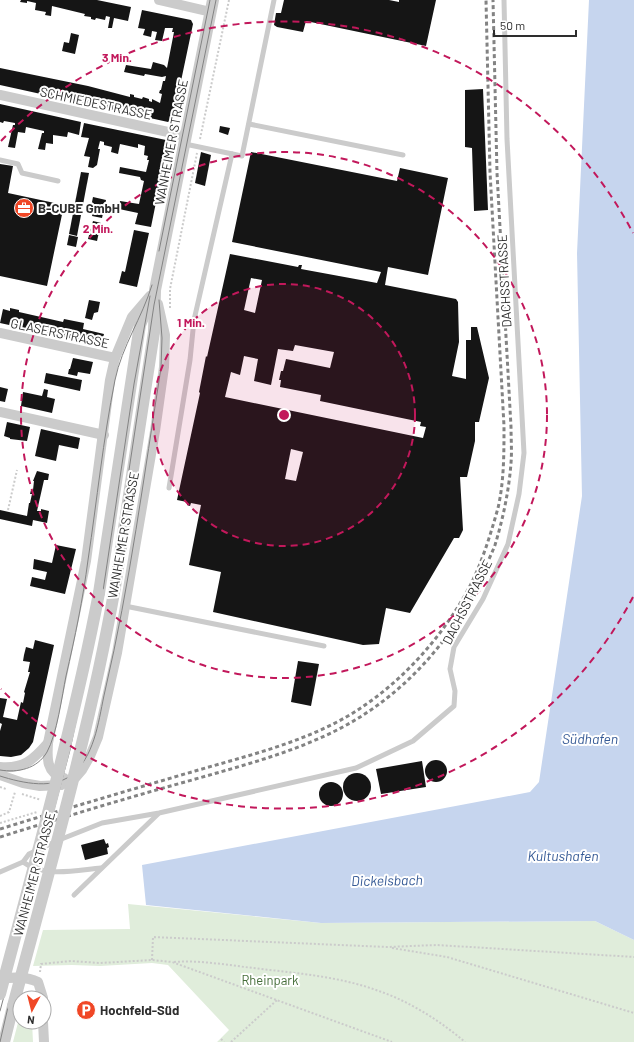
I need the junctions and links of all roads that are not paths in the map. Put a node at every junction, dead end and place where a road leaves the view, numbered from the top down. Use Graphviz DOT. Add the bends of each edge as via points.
graph roads {
  1 [pos="159,0"];
  2 [pos="274,0"];
  3 [pos="504,0"];
  4 [pos="212,6"];
  5 [pos="0,95"];
  6 [pos="249,124"];
  7 [pos="185,140"];
  8 [pos="232,154"];
  9 [pos="403,155"];
  10 [pos="0,160"];
  11 [pos="58,181"];
  12 [pos="155,290"];
  13 [pos="0,333"];
  14 [pos="115,358"];
  15 [pos="0,412"];
  16 [pos="104,435"];
  17 [pos="169,488"];
  18 [pos="125,606"];
  19 [pos="324,646"];
  20 [pos="48,743"];
  21 [pos="0,767"];
  22 [pos="0,775"];
  23 [pos="76,777"];
  24 [pos="159,813"];
  25 [pos="22,862"];
  26 [pos="101,868"];
  27 [pos="0,872"];
  28 [pos="74,895"];
  29 [pos="0,979"];
  30 [pos="40,990"];
  31 [pos="0,994"];
  32 [pos="43,1030"];
  33 [pos="4,1042"];
  34 [pos="44,1042"];
  1 -- 4 [label="street"];
  2 -- 6 [label="lane"];
  3 -- 24 [label="lane, DACHSSTRASSE" via="507,139 524,453 519,494 508,544 483,599 454,647 450,669 455,691 454,706 413,740 356,768"];
  4 -- 7 [label="street, WANHEIMER STRASSE"];
  5 -- 7 [label="street, SCHMIEDESTRASSE"];
  6 -- 8 [label="lane" via="242,156"];
  6 -- 9 [label="lane"];
  7 -- 8 [label="lane" via="198,147"];
  7 -- 12 [label="street, WANHEIMER STRASSE"];
  8 -- 17 [label="lane" via="194,320"];
  10 -- 11 [label="lane" via="18,164 22,173"];
  12 -- 14 [label="street, WANHEIMER STRASSE" via="132,317"];
  12 -- 18 [label="street, WANHEIMER STRASSE" via="165,335 164,367"];
  12 -- 31 [label="street, WANHEIMER STRASSE, bridge" via="140,325 99,593 65,749"];
  12 -- 33 [label="street, WANHEIMER STRASSE, bridge" via="154,332 107,633 81,752"];
  13 -- 14 [label="street, GLASERSTRASSE"];
  14 -- 16 [label="street, WANHEIMER STRASSE"];
  15 -- 16 [label="street"];
  16 -- 20 [label="street, WANHEIMER STRASSE" via="86,561"];
  18 -- 19 [label="lane"];
  18 -- 23 [label="street, WANHEIMER STRASSE" via="98,737 90,756"];
  20 -- 21 [label="street, WANHEIMER STRASSE" via="35,758 22,765"];
  20 -- 23 [label="street, WANHEIMER STRASSE" via="47,762 51,771 61,777"];
  22 -- 23 [label="street" via="40,786 61,785"];
  24 -- 25 [label="lane" via="102,823 29,854"];
  24 -- 26 [label="lane"];
  25 -- 26 [label="lane" via="36,869 56,871"];
  25 -- 27 [label="lane"];
  26 -- 28 [label="lane"];
  29 -- 30 [label="street" via="30,978 38,982"];
  32 -- 34 [label="street"];
}
